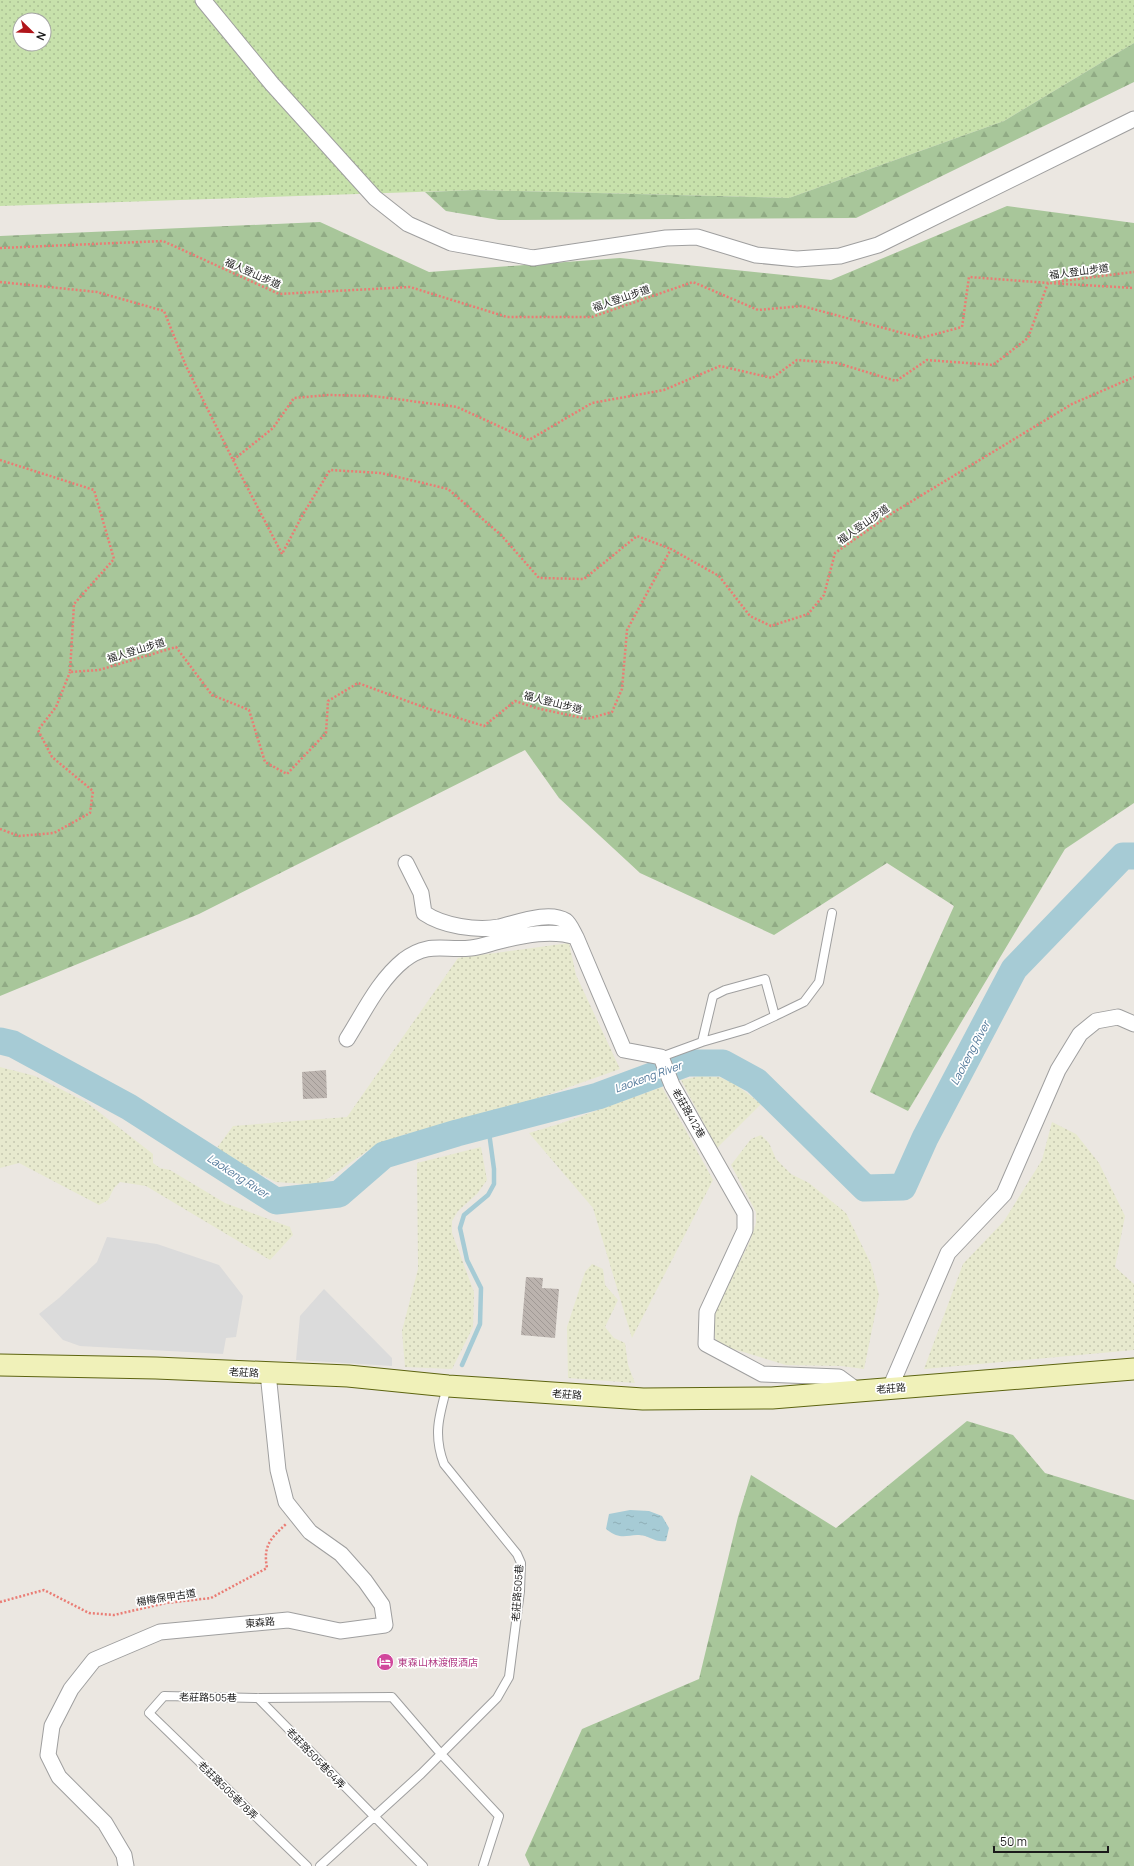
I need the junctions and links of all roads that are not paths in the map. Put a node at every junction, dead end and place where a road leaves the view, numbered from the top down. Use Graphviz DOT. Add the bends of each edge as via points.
graph roads {
  1 [pos="203,0"];
  2 [pos="1134,120"];
  3 [pos="406,863"];
  4 [pos="832,913"];
  5 [pos="576,937"];
  6 [pos="775,1016"];
  7 [pos="1134,1024"];
  8 [pos="347,1039"];
  9 [pos="702,1042"];
  10 [pos="661,1057"];
  11 [pos="0,1364"];
  12 [pos="1134,1369"];
  13 [pos="268,1373"];
  14 [pos="448,1386"];
  15 [pos="890,1388"];
  16 [pos="858,1391"];
  17 [pos="258,1698"];
  18 [pos="149,1713"];
  19 [pos="441,1754"];
  20 [pos="374,1817"];
  21 [pos="126,1866"];
  22 [pos="307,1866"];
  23 [pos="320,1866"];
  24 [pos="422,1866"];
  25 [pos="483,1866"];
  1 -- 2 [label="street" via="272,84 375,198 408,224 451,243 533,258 666,238 697,237 756,255 797,259 840,256 878,245"];
  3 -- 5 [label="street" via="421,894 424,913 432,918 446,923 485,928 547,917 560,918 568,922"];
  4 -- 6 [label="lane" via="818,982 804,1002"];
  5 -- 8 [label="street" via="564,933 543,934 501,940 472,948 428,948 404,961 388,978 374,994"];
  5 -- 10 [label="street" via="624,1050"];
  6 -- 9 [label="lane" via="747,1029"];
  6 -- 9 [label="lane" via="765,979 725,990 713,996"];
  7 -- 15 [label="street" via="1118,1017 1096,1021 1080,1034 1058,1070 1004,1194 948,1253"];
  9 -- 10 [label="lane"];
  10 -- 16 [label="street, 老莊路412巷" via="672,1085 745,1213 745,1230 707,1312 706,1344 762,1374 839,1377"];
  11 -- 13 [label="street, 老莊路"];
  12 -- 15 [label="street, 老莊路"];
  13 -- 14 [label="street, 老莊路" via="348,1376"];
  13 -- 21 [label="street, 東森路" via="278,1470 286,1502 310,1532 341,1554 365,1581 382,1605 385,1625 340,1631 288,1620 160,1632 94,1660 71,1689 52,1726 48,1755 59,1777 105,1823 124,1855"];
  14 -- 16 [label="street, 老莊路" via="644,1399 772,1398"];
  14 -- 19 [label="lane, 老莊路505巷" via="438,1420 438,1448 444,1464 517,1554 521,1563 509,1677 497,1698"];
  15 -- 16 [label="street, 老莊路"];
  17 -- 18 [label="lane, 老莊路505巷" via="164,1696"];
  17 -- 19 [label="lane, 老莊路505巷" via="392,1697"];
  17 -- 20 [label="lane, 老莊路505巷64弄"];
  18 -- 22 [label="lane, 老莊路505巷78弄"];
  19 -- 20 [label="lane, 老莊路505巷"];
  19 -- 25 [label="lane, 老莊路505巷" via="499,1816"];
  20 -- 23 [label="lane, 老莊路505巷"];
  20 -- 24 [label="lane, 老莊路505巷64弄"];
}
